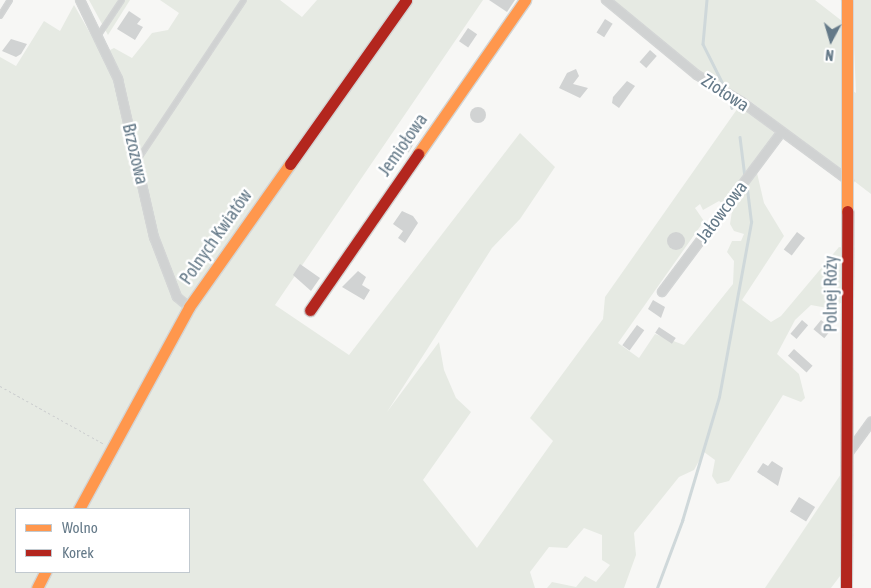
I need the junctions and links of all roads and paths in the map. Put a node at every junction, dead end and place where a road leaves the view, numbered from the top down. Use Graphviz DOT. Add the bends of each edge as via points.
graph roads {
  1 [pos="10,0"];
  2 [pos="80,0"];
  3 [pos="122,0"];
  4 [pos="244,0"];
  5 [pos="406,0"];
  6 [pos="525,0"];
  7 [pos="606,0"];
  8 [pos="847,0"];
  9 [pos="0,16"];
  10 [pos="98,36"];
  11 [pos="781,133"];
  12 [pos="137,161"];
  13 [pos="849,181"];
  14 [pos="662,292"];
  15 [pos="189,307"];
  16 [pos="310,310"];
  17 [pos="0,386"];
  18 [pos="871,422"];
  19 [pos="112,448"];
  20 [pos="847,455"];
  21 [pos="80,508"];
  22 [pos="45,573"];
  23 [pos="37,588"];
  24 [pos="846,588"];
  1 -- 9 [label="lane"];
  2 -- 10 [label="street, Brzozowa"];
  3 -- 10 [label="lane"];
  4 -- 12 [label="lane"];
  5 -- 15 [label="street, Polnych Kwiatów"];
  6 -- 16 [label="street, Jemiołowa"];
  7 -- 11 [label="street, Ziołowa" via="697,75"];
  8 -- 13 [label="street, Polnej Róży"];
  10 -- 12 [label="street, Brzozowa" via="118,79"];
  11 -- 13 [label="street, Ziołowa"];
  11 -- 14 [label="street, Jałowcowa"];
  12 -- 15 [label="street, Brzozowa" via="154,237 177,297"];
  13 -- 20 [label="street, Polnej Róży"];
  15 -- 19 [label="street, Polnych Kwiatów"];
  17 -- 19 [label="path"];
  18 -- 20 [label="street"];
  19 -- 21 [label="street, Polnych Kwiatów"];
  20 -- 24 [label="street, Polnej Róży"];
  22 -- 23 [label="street"];
}
